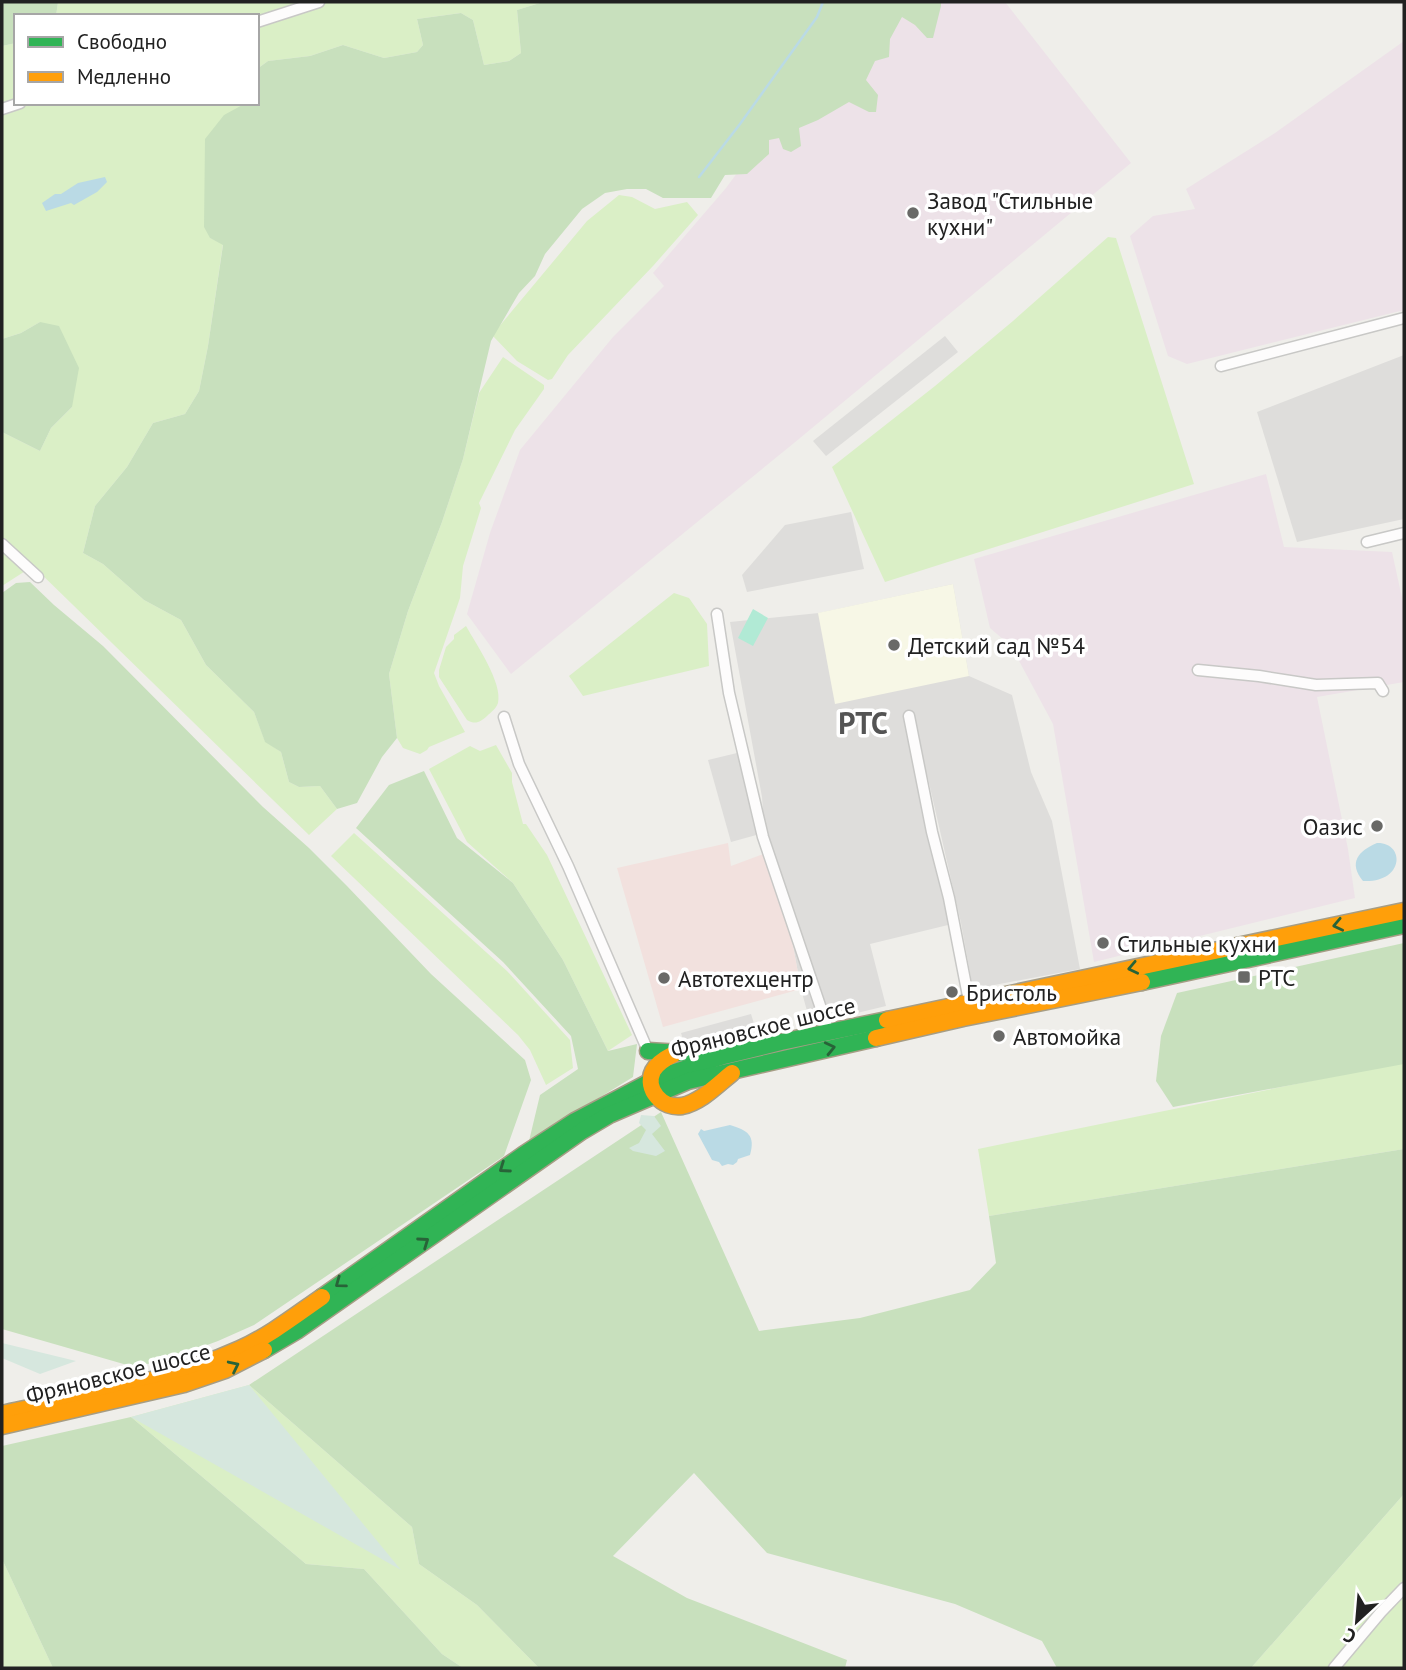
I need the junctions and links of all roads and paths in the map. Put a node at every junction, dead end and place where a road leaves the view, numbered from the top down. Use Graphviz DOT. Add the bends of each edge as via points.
graph roads {
  1 [pos="319,2"];
  2 [pos="259,21"];
  3 [pos="1404,318"];
  4 [pos="1221,366"];
  5 [pos="1404,533"];
  6 [pos="1367,541"];
  7 [pos="2,544"];
  8 [pos="38,577"];
  9 [pos="717,614"];
  10 [pos="1198,670"];
  11 [pos="1383,691"];
  12 [pos="909,716"];
  13 [pos="503,717"];
  14 [pos="1404,911"];
  15 [pos="1404,925"];
  16 [pos="969,1001"];
  17 [pos="829,1032"];
  18 [pos="781,1042"];
  19 [pos="648,1051"];
  20 [pos="674,1054"];
  21 [pos="652,1088"];
  22 [pos="624,1095"];
  23 [pos="2,1414"];
  24 [pos="2,1426"];
  25 [pos="1404,1588"];
  26 [pos="1334,1668"];
  1 -- 2 [label="street"];
  3 -- 4 [label="street"];
  5 -- 6 [label="street"];
  7 -- 8 [label="street"];
  9 -- 17 [label="street" via="729,693 763,837"];
  10 -- 11 [label="street" via="1316,685 1378,682"];
  12 -- 16 [label="street"];
  13 -- 19 [label="street" via="519,764"];
  14 -- 16 [label="main road, Фряновское шоссе, one-way"];
  21 -- 15 [label="main road, Фряновское шоссе, one-way" via="664,1104 684,1106 737,1069"];
  16 -- 17 [label="main road, Фряновское шоссе"];
  17 -- 18 [label="main road, Фряновское шоссе"];
  18 -- 20 [label="main road"];
  18 -- 21 [label="main road, Фряновское шоссе" via="684,1068"];
  19 -- 20 [label="main road"];
  19 -- 21 [label="main road"];
  19 -- 22 [label="main road" via="639,1079"];
  20 -- 21 [label="main road" via="653,1071"];
  21 -- 22 [label="main road, Фряновское шоссе"];
  24 -- 21 [label="main road, Фряновское шоссе, one-way" via="184,1384 247,1360 298,1330 582,1131"];
  22 -- 23 [label="main road, Фряновское шоссе, one-way" via="523,1155 291,1319 242,1348 185,1371"];
  25 -- 26 [label="street"];
}
